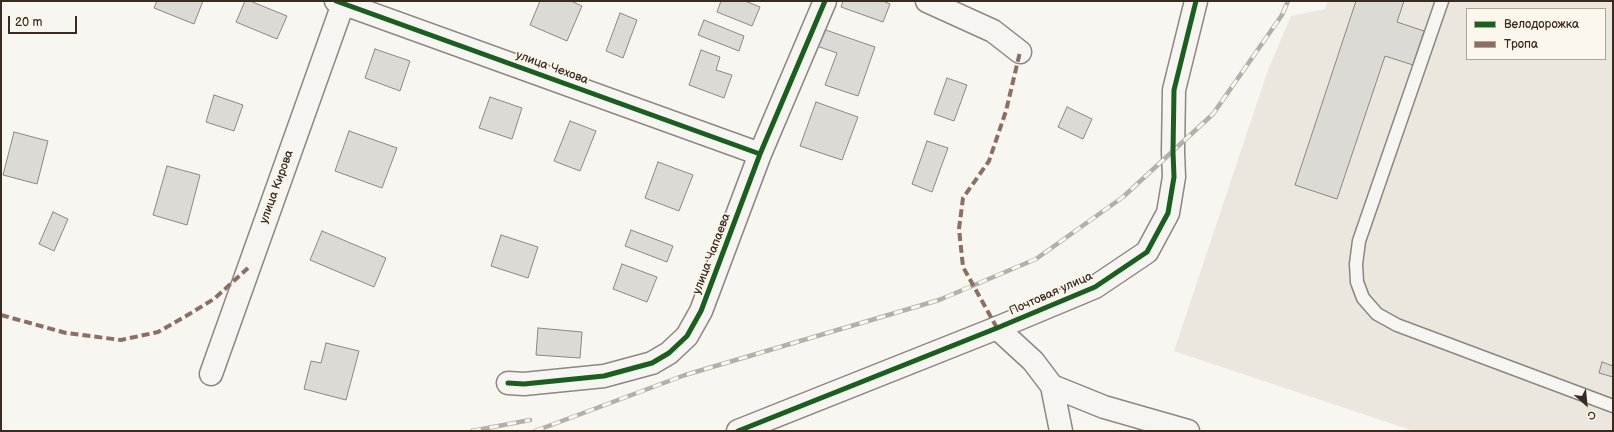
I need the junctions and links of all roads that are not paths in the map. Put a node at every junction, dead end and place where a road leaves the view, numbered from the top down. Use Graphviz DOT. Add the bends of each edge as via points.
graph roads {
  1 [pos="825,1"];
  2 [pos="927,1"];
  3 [pos="1196,1"];
  4 [pos="1442,1"];
  5 [pos="341,2"];
  6 [pos="1020,52"];
  7 [pos="760,154"];
  8 [pos="997,328"];
  9 [pos="211,374"];
  10 [pos="508,383"];
  11 [pos="1052,386"];
  12 [pos="1613,406"];
  13 [pos="738,431"];
  14 [pos="1061,431"];
  15 [pos="1188,431"];
  1 -- 7 [label="street, улица Чапаева"];
  2 -- 6 [label="street" via="993,31"];
  3 -- 8 [label="street, Почтовая улица" via="1174,90 1174,177 1168,213 1147,252 1095,287"];
  4 -- 12 [label="lane" via="1359,241 1357,282 1363,298 1377,314 1397,325"];
  5 -- 7 [label="street, улица Чехова"];
  5 -- 9 [label="street, улица Кирова"];
  7 -- 10 [label="street, улица Чапаева" via="701,310 687,336 669,353 652,363 604,376 524,384"];
  8 -- 11 [label="street" via="1032,361"];
  8 -- 13 [label="street, Почтовая улица"];
  11 -- 14 [label="street"];
  11 -- 15 [label="street" via="1104,407"];
}
